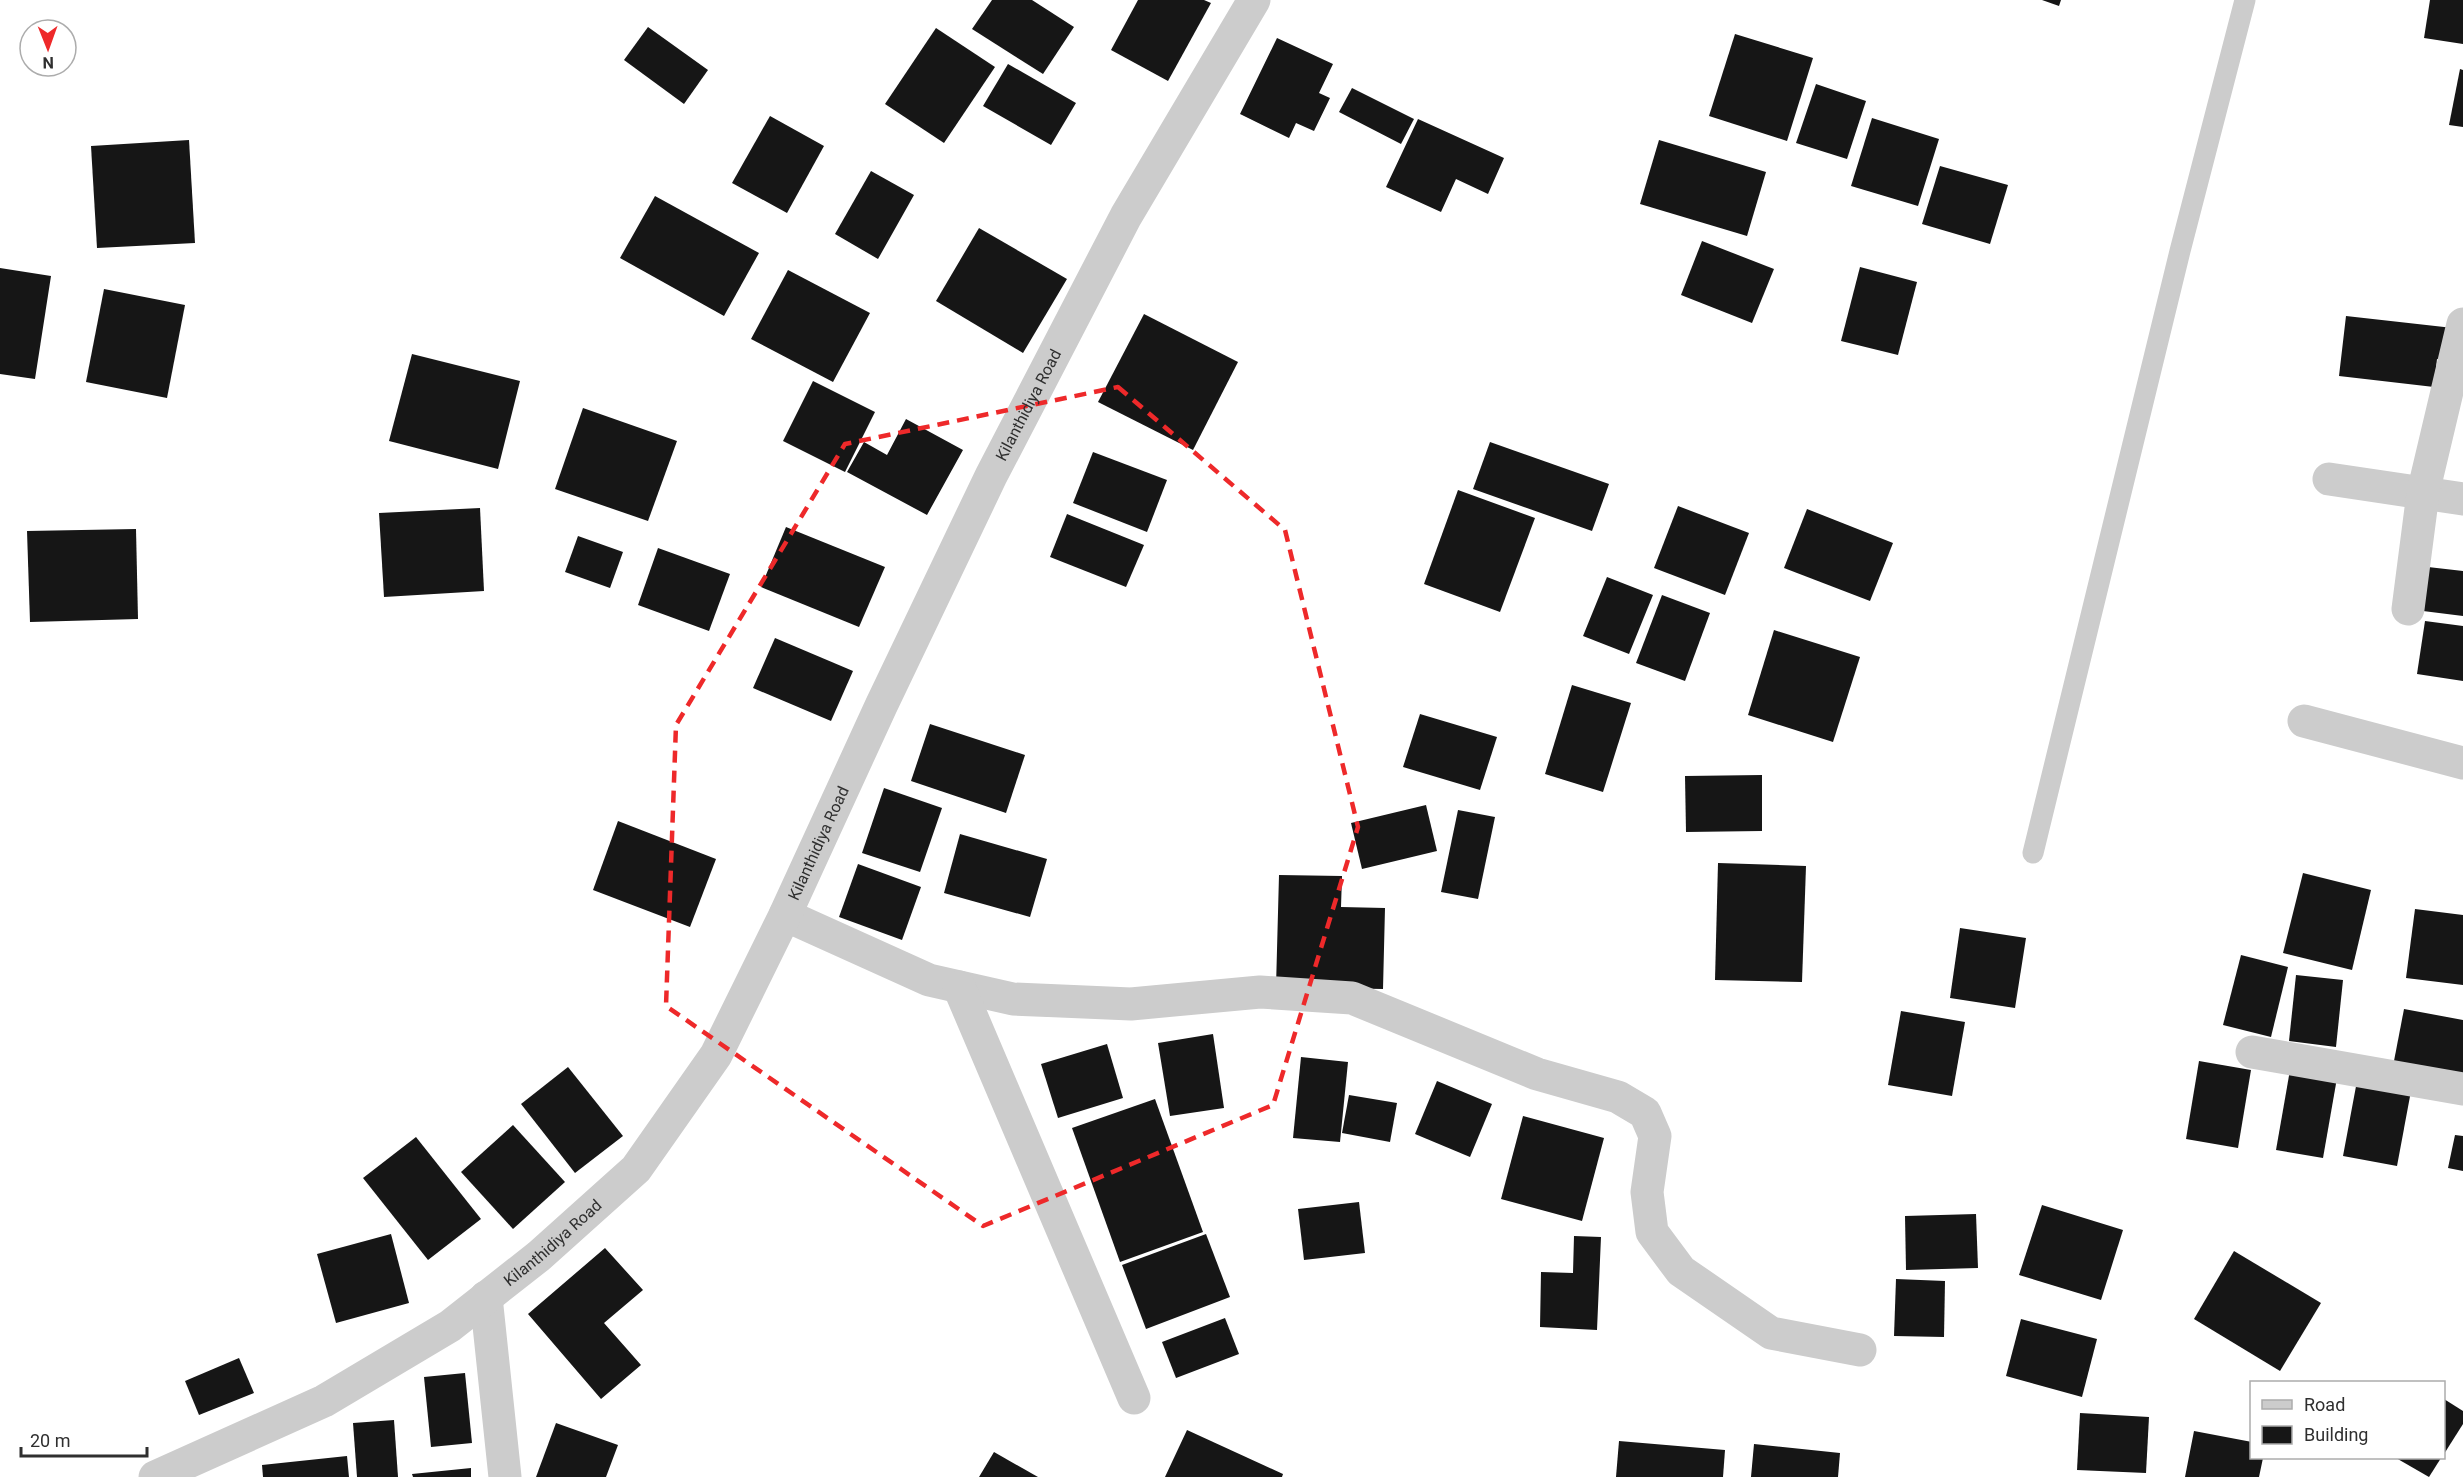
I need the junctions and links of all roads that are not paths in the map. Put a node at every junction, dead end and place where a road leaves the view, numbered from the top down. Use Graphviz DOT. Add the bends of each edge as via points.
graph roads {
  1 [pos="1254,0"];
  2 [pos="2245,0"];
  3 [pos="2463,324"];
  4 [pos="2329,479"];
  5 [pos="2423,493"];
  6 [pos="2463,499"];
  7 [pos="2408,609"];
  8 [pos="2304,721"];
  9 [pos="2463,764"];
  10 [pos="2033,853"];
  11 [pos="785,915"];
  12 [pos="959,987"];
  13 [pos="2252,1052"];
  14 [pos="2463,1089"];
  15 [pos="486,1297"];
  16 [pos="1860,1350"];
  17 [pos="1134,1398"];
  18 [pos="155,1477"];
  19 [pos="505,1477"];
  1 -- 11 [label="street, Kilanthidiya Road" via="1126,216 991,476"];
  2 -- 10 [label="lane"];
  3 -- 5 [label="street"];
  4 -- 5 [label="street"];
  5 -- 6 [label="street"];
  5 -- 7 [label="street"];
  8 -- 9 [label="street"];
  11 -- 12 [label="street" via="929,980"];
  11 -- 15 [label="street, Kilanthidiya Road" via="716,1055 636,1169 539,1256"];
  12 -- 16 [label="street" via="1013,999 1131,1004 1260,992 1352,998 1537,1074 1618,1097 1645,1113 1655,1136 1647,1192 1652,1232 1681,1271 1771,1333"];
  12 -- 17 [label="street"];
  13 -- 14 [label="street"];
  15 -- 18 [label="street, Kilanthidiya Road" via="450,1326 324,1401"];
  15 -- 19 [label="street"];
}
